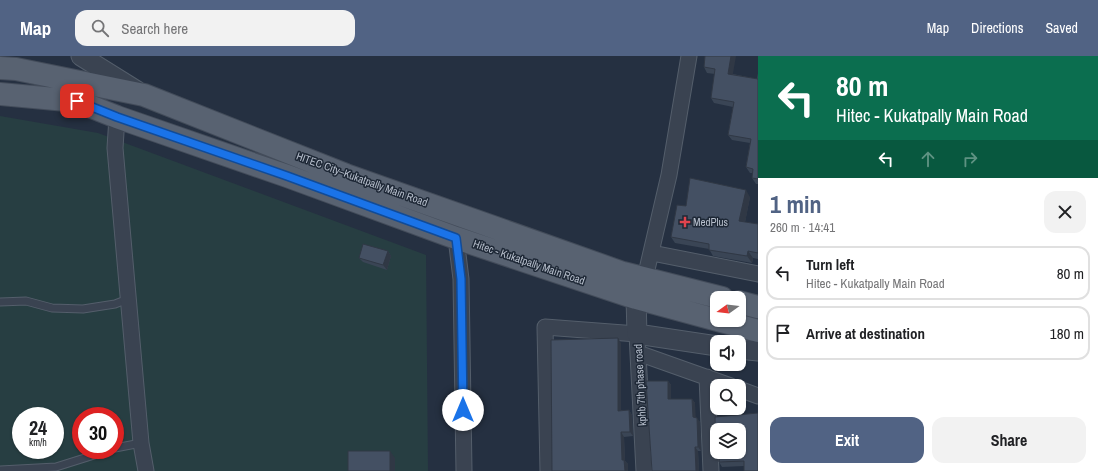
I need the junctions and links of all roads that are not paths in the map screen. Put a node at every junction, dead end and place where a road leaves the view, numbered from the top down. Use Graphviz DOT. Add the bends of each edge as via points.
graph roads {
  1 [pos="81,56"];
  2 [pos="690,56"];
  3 [pos="0,68"];
  4 [pos="0,94"];
  5 [pos="144,95"];
  6 [pos="117,117"];
  7 [pos="456,238"];
  8 [pos="652,253"];
  9 [pos="757,270"];
  10 [pos="645,278"];
  11 [pos="710,295"];
  12 [pos="636,298"];
  13 [pos="128,299"];
  14 [pos="0,302"];
  15 [pos="746,304"];
  16 [pos="758,307"];
  17 [pos="710,318"];
  18 [pos="743,327"];
  19 [pos="758,331"];
  20 [pos="638,343"];
  21 [pos="710,346"];
  22 [pos="746,350"];
  23 [pos="758,352"];
  24 [pos="707,377"];
  25 [pos="712,379"];
  26 [pos="746,392"];
  27 [pos="758,396"];
  28 [pos="141,442"];
  29 [pos="124,446"];
  30 [pos="81,459"];
  31 [pos="0,470"];
  32 [pos="146,471"];
  33 [pos="464,471"];
  34 [pos="548,471"];
  35 [pos="644,471"];
  36 [pos="711,471"];
  1 -- 5 [label="street"];
  2 -- 8 [label="street"];
  3 -- 5 [label="main road, HITEC City–Kukatpally Main Road"];
  4 -- 6 [label="main road, Hitec - Kukatpally Main Road" via="77,101"];
  5 -- 10 [label="main road, HITEC City–Kukatpally Main Road" via="346,175 623,273"];
  6 -- 7 [label="main road, Hitec - Kukatpally Main Road"];
  6 -- 13 [label="street" via="115,148"];
  7 -- 12 [label="main road, Hitec - Kukatpally Main Road"];
  7 -- 33 [label="street" via="461,279"];
  8 -- 9 [label="street"];
  8 -- 10 [label="street"];
  10 -- 11 [label="main road, HITEC City–Kukatpally Main Road"];
  12 -- 17 [label="main road, Hitec - Kukatpally Main Road"];
  12 -- 20 [label="street, kphb 7th phase road"];
  13 -- 14 [label="lane" via="116,304 83,309 52,308 26,301"];
  13 -- 28 [label="street"];
  15 -- 16 [label="main road"];
  18 -- 19 [label="main road, Hitec - Kukatpally Main Road"];
  20 -- 21 [label="street"];
  20 -- 24 [label="street"];
  20 -- 34 [label="street" via="545,327"];
  20 -- 35 [label="street, kphb 7th phase road"];
  22 -- 23 [label="street"];
  24 -- 25 [label="street"];
  24 -- 36 [label="street"];
  26 -- 27 [label="street"];
  28 -- 29 [label="lane"];
  28 -- 32 [label="street"];
  30 -- 31 [label="lane" via="56,467"];
}
